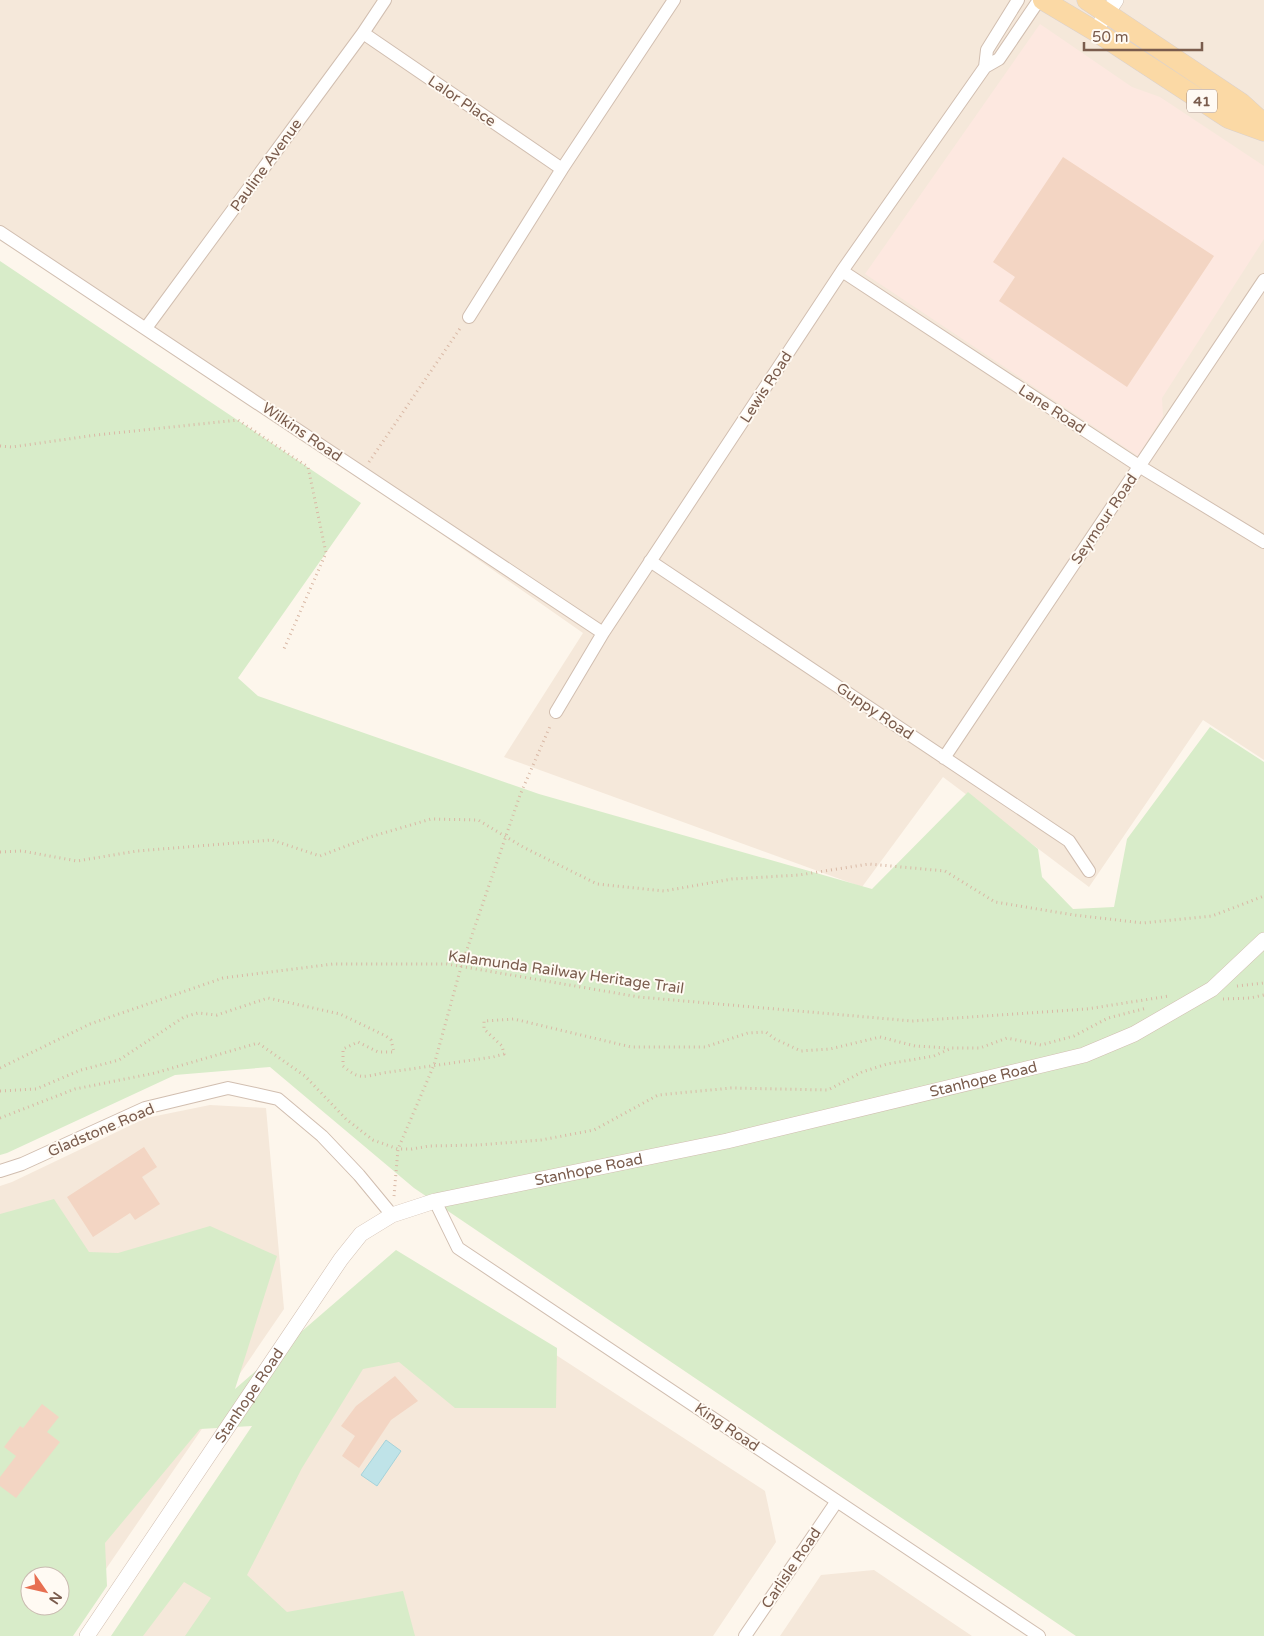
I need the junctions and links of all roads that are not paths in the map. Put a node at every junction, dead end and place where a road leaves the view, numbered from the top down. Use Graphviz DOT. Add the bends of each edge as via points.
graph roads {
  1 [pos="385,0"];
  2 [pos="674,0"];
  3 [pos="1018,0"];
  4 [pos="1039,0"];
  5 [pos="1043,0"];
  6 [pos="1087,0"];
  7 [pos="1112,6"];
  8 [pos="1095,31"];
  9 [pos="363,33"];
  10 [pos="985,67"];
  11 [pos="1264,124"];
  12 [pos="1264,130"];
  13 [pos="562,169"];
  14 [pos="0,232"];
  15 [pos="842,271"];
  16 [pos="1264,280"];
  17 [pos="469,317"];
  18 [pos="146,328"];
  19 [pos="1139,466"];
  20 [pos="1264,542"];
  21 [pos="650,561"];
  22 [pos="603,633"];
  23 [pos="556,712"];
  24 [pos="944,758"];
  25 [pos="1089,871"];
  26 [pos="1264,940"];
  27 [pos="0,1171"];
  28 [pos="435,1201"];
  29 [pos="392,1215"];
  30 [pos="837,1501"];
  31 [pos="87,1636"];
  32 [pos="745,1636"];
  33 [pos="1039,1636"];
  1 -- 9 [label="street, Pauline Avenue"];
  2 -- 13 [label="street"];
  3 -- 10 [label="street, Lewis Road" via="987,50"];
  4 -- 10 [label="street, Lewis Road" via="999,59"];
  5 -- 8 [label="main road, 41"];
  6 -- 7 [label="main road, 41"];
  7 -- 8 [label="street"];
  7 -- 11 [label="main road, 41"];
  8 -- 12 [label="main road, 41" via="1228,118"];
  9 -- 13 [label="street, Lalor Place"];
  9 -- 18 [label="street, Pauline Avenue"];
  10 -- 15 [label="street, Lewis Road"];
  13 -- 17 [label="street"];
  14 -- 18 [label="street, Wilkins Road"];
  15 -- 19 [label="street, Lane Road"];
  15 -- 21 [label="street, Lewis Road"];
  16 -- 19 [label="street, Seymour Road"];
  18 -- 22 [label="street, Wilkins Road"];
  19 -- 20 [label="street, Lane Road"];
  19 -- 24 [label="street, Seymour Road"];
  21 -- 22 [label="street, Lewis Road"];
  21 -- 24 [label="street, Guppy Road"];
  22 -- 23 [label="street, Lewis Road"];
  24 -- 25 [label="street, Guppy Road" via="1069,841"];
  26 -- 28 [label="street, Stanhope Road" via="1217,994 1084,1055 727,1141"];
  27 -- 29 [label="street, Gladstone Road" via="145,1108 228,1088 278,1099 322,1136"];
  28 -- 29 [label="street, Stanhope Road"];
  28 -- 30 [label="street, King Road" via="458,1248"];
  29 -- 31 [label="street, Stanhope Road" via="361,1234 342,1259"];
  30 -- 32 [label="street, Carlisle Road"];
  30 -- 33 [label="street, King Road"];
}
